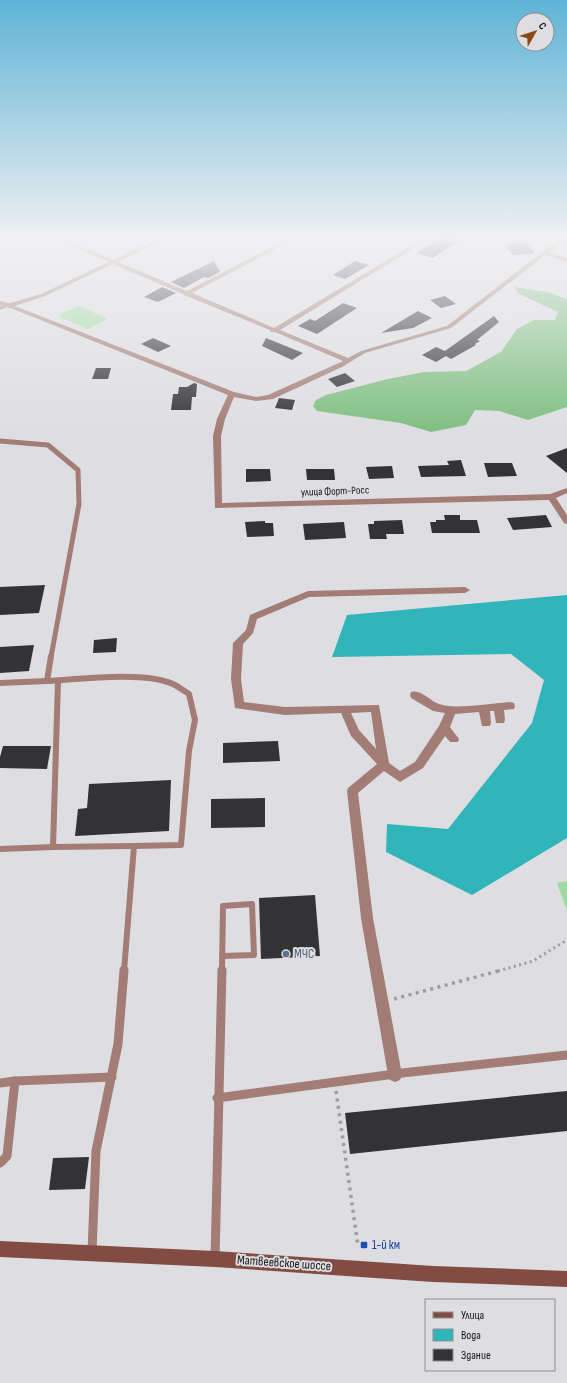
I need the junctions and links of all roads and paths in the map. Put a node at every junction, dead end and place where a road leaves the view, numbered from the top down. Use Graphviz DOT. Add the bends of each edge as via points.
graph roads {
  1 [pos="2,304"];
  2 [pos="17,304"];
  3 [pos="208,304"];
  4 [pos="319,304"];
  5 [pos="479,304"];
  6 [pos="10,306"];
  7 [pos="0,308"];
  8 [pos="273,331"];
  9 [pos="348,361"];
  10 [pos="232,394"];
  11 [pos="0,441"];
  12 [pos="567,490"];
  13 [pos="551,497"];
  14 [pos="567,522"];
  15 [pos="465,590"];
  16 [pos="47,681"];
  17 [pos="58,681"];
  18 [pos="0,683"];
  19 [pos="415,695"];
  20 [pos="484,708"];
  21 [pos="344,709"];
  22 [pos="451,710"];
  23 [pos="500,720"];
  24 [pos="486,723"];
  25 [pos="444,728"];
  26 [pos="454,739"];
  27 [pos="384,765"];
  28 [pos="134,846"];
  29 [pos="53,847"];
  30 [pos="0,849"];
  31 [pos="567,940"];
  32 [pos="222,956"];
  33 [pos="382,1003"];
  34 [pos="567,1055"];
  35 [pos="395,1075"];
  36 [pos="112,1076"];
  37 [pos="15,1081"];
  38 [pos="0,1083"];
  39 [pos="335,1083"];
  40 [pos="218,1098"];
  41 [pos="0,1163"];
  42 [pos="358,1246"];
  43 [pos="0,1249"];
  44 [pos="92,1254"];
  45 [pos="215,1258"];
  46 [pos="567,1279"];
  1 -- 6 [label="lane"];
  2 -- 6 [label="street"];
  3 -- 8 [label="street"];
  4 -- 8 [label="street"];
  5 -- 9 [label="street" via="449,327 363,352"];
  6 -- 7 [label="street"];
  6 -- 10 [label="street"];
  8 -- 9 [label="street"];
  9 -- 10 [label="street" via="264,398 250,399"];
  10 -- 13 [label="street, улица Форт-Росс" via="217,436 218,506"];
  11 -- 16 [label="lane" via="48,445 78,470 79,504"];
  12 -- 13 [label="street, улица Форт-Росс"];
  13 -- 14 [label="street"];
  15 -- 21 [label="street" via="308,594 253,617 250,631 238,643 236,678 239,705 285,711"];
  16 -- 17 [label="lane"];
  16 -- 18 [label="lane"];
  17 -- 28 [label="lane" via="127,678 159,681 172,684 189,694 195,720 188,751 181,845"];
  17 -- 29 [label="lane"];
  19 -- 22 [label="street" via="437,708"];
  20 -- 22 [label="street"];
  20 -- 23 [label="street" via="504,706"];
  20 -- 24 [label="street"];
  21 -- 27 [label="street" via="355,733"];
  21 -- 27 [label="street" via="375,708"];
  22 -- 25 [label="street"];
  25 -- 26 [label="street"];
  25 -- 27 [label="street" via="419,765 400,777"];
  27 -- 33 [label="street" via="352,791 367,918"];
  28 -- 29 [label="lane"];
  28 -- 36 [label="lane" via="118,1044"];
  29 -- 30 [label="lane"];
  31 -- 33 [label="path" via="533,961"];
  32 -- 32 [label="lane" via="223,906 252,904 254,955"];
  32 -- 40 [label="lane"];
  33 -- 35 [label="street"];
  34 -- 35 [label="lane"];
  35 -- 39 [label="lane"];
  36 -- 37 [label="lane"];
  36 -- 44 [label="lane" via="96,1151"];
  37 -- 38 [label="lane"];
  37 -- 41 [label="lane" via="7,1156"];
  39 -- 40 [label="lane"];
  39 -- 42 [label="path"];
  40 -- 45 [label="lane"];
  43 -- 44 [label="main road, Матвеевское шоссе"];
  44 -- 45 [label="main road, Матвеевское шоссе"];
  45 -- 46 [label="main road, Матвеевское шоссе" via="433,1274"];
}
